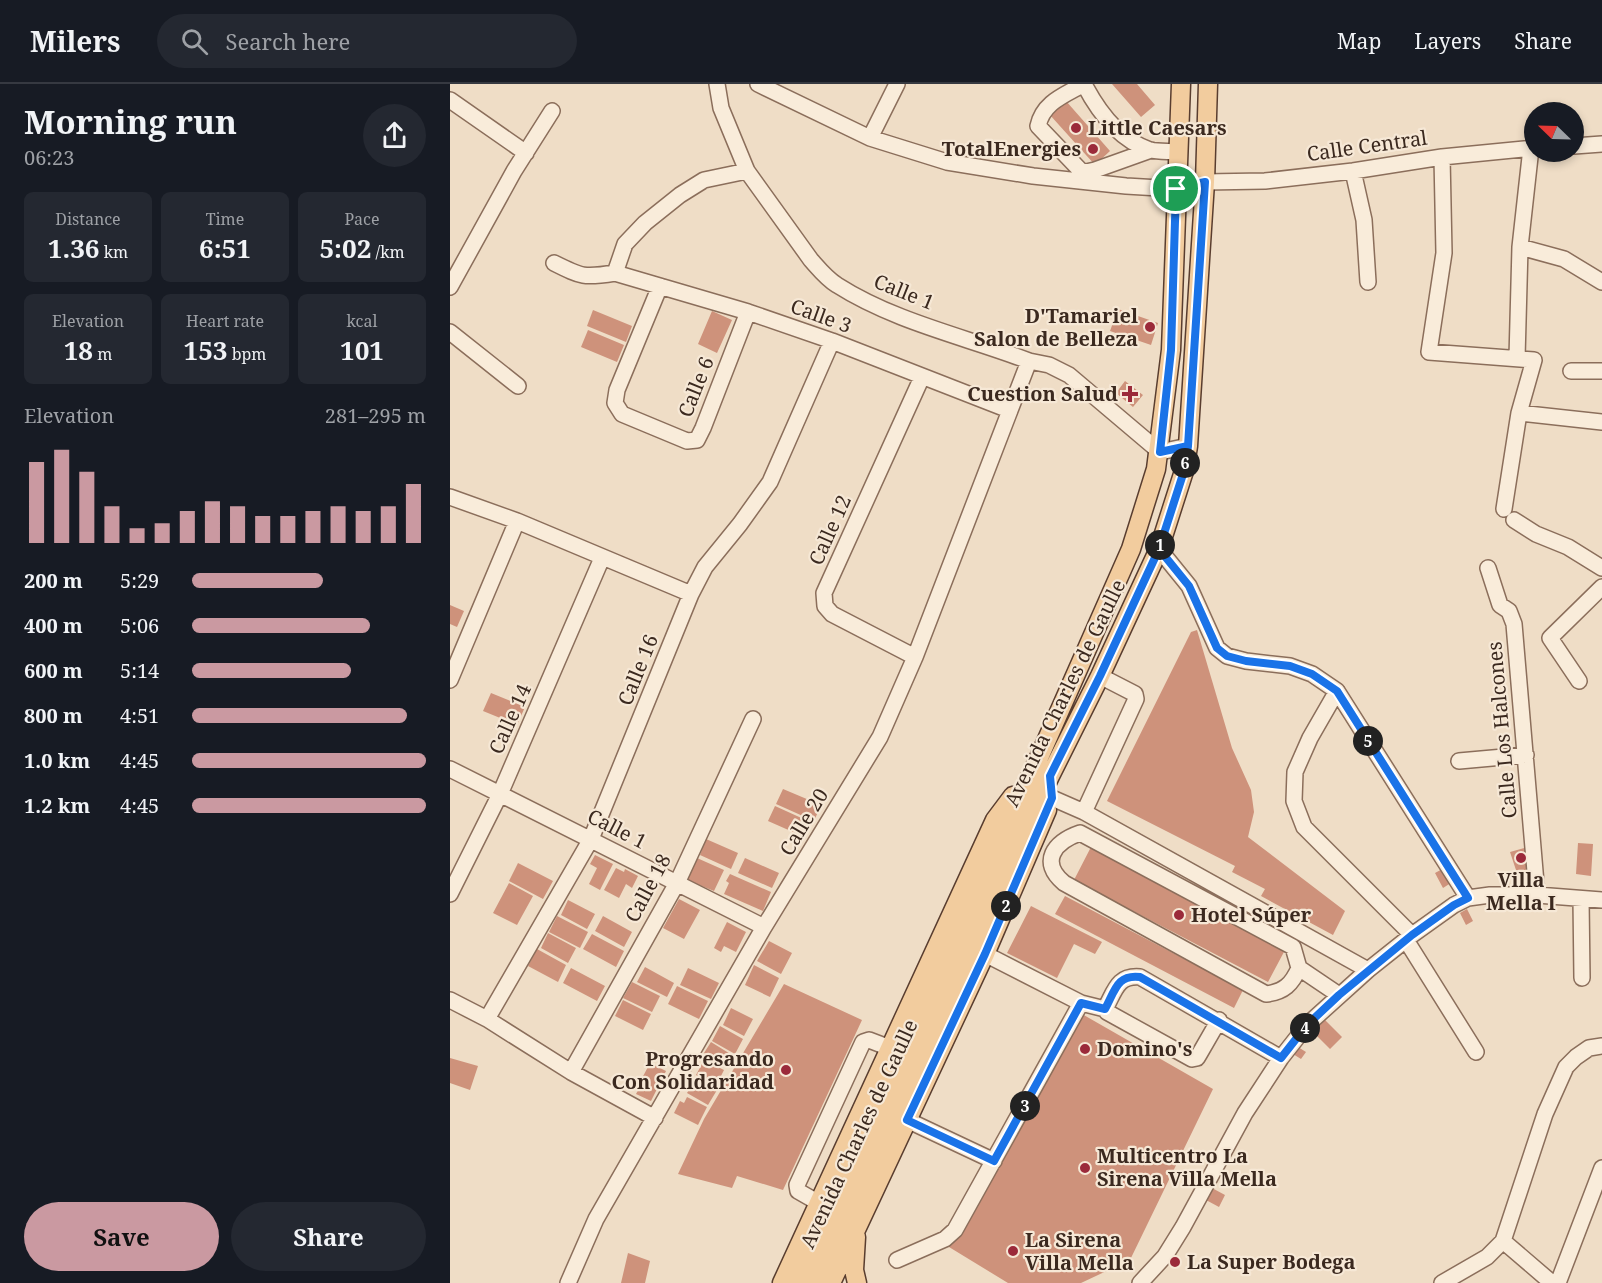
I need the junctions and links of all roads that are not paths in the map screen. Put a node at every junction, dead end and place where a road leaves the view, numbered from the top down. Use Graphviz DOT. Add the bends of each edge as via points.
graph roads {
  1 [pos="717,84"];
  2 [pos="758,84"];
  3 [pos="897,84"];
  4 [pos="1084,84"];
  5 [pos="1181,84"];
  6 [pos="1208,84"];
  7 [pos="450,102"];
  8 [pos="552,111"];
  9 [pos="870,138"];
  10 [pos="1602,144"];
  11 [pos="1584,145"];
  12 [pos="1524,149"];
  13 [pos="1151,150"];
  14 [pos="1179,152"];
  15 [pos="526,153"];
  16 [pos="1442,157"];
  17 [pos="1531,162"];
  18 [pos="747,171"];
  19 [pos="1353,171"];
  20 [pos="1205,182"];
  21 [pos="1176,189"];
  22 [pos="1520,247"];
  23 [pos="554,263"];
  24 [pos="615,273"];
  25 [pos="1368,282"];
  26 [pos="1602,282"];
  27 [pos="660,286"];
  28 [pos="450,287"];
  29 [pos="748,312"];
  30 [pos="450,332"];
  31 [pos="832,341"];
  32 [pos="1517,358"];
  33 [pos="1029,361"];
  34 [pos="1571,371"];
  35 [pos="1602,371"];
  36 [pos="922,377"];
  37 [pos="518,386"];
  38 [pos="1009,410"];
  39 [pos="1519,413"];
  40 [pos="1602,422"];
  41 [pos="1188,446"];
  42 [pos="1160,452"];
  43 [pos="450,497"];
  44 [pos="517,521"];
  45 [pos="1159,549"];
  46 [pos="602,558"];
  47 [pos="1488,568"];
  48 [pos="1602,568"];
  49 [pos="1602,587"];
  50 [pos="692,594"];
  51 [pos="915,657"];
  52 [pos="1100,676"];
  53 [pos="450,680"];
  54 [pos="1579,681"];
  55 [pos="1337,691"];
  56 [pos="753,719"];
  57 [pos="1526,755"];
  58 [pos="1459,761"];
  59 [pos="450,769"];
  60 [pos="1042,772"];
  61 [pos="500,794"];
  62 [pos="1052,798"];
  63 [pos="1084,812"];
  64 [pos="591,839"];
  65 [pos="1032,845"];
  66 [pos="1052,854"];
  67 [pos="677,883"];
  68 [pos="450,894"];
  69 [pos="1537,895"];
  70 [pos="1468,898"];
  71 [pos="1581,899"];
  72 [pos="1602,900"];
  73 [pos="764,927"];
  74 [pos="1409,937"];
  75 [pos="985,954"];
  76 [pos="1299,968"];
  77 [pos="1368,970"];
  78 [pos="1582,978"];
  79 [pos="1339,995"];
  80 [pos="450,1000"];
  81 [pos="1081,1003"];
  82 [pos="1105,1009"];
  83 [pos="487,1019"];
  84 [pos="1219,1020"];
  85 [pos="1602,1046"];
  86 [pos="890,1048"];
  87 [pos="1476,1052"];
  88 [pos="1281,1058"];
  89 [pos="571,1072"];
  90 [pos="655,1118"];
  91 [pos="907,1120"];
  92 [pos="994,1161"];
  93 [pos="1602,1168"];
  94 [pos="819,1203"];
  95 [pos="856,1230"];
  96 [pos="1503,1241"];
  97 [pos="897,1260"];
  98 [pos="786,1280"];
  99 [pos="568,1283"];
  100 [pos="814,1283"];
  101 [pos="831,1283"];
  102 [pos="857,1283"];
  103 [pos="1140,1283"];
  104 [pos="1442,1283"];
  105 [pos="1552,1283"];
  106 [pos="1558,1283"];
  1 -- 18 [label="street, Calle 1" via="721,108"];
  2 -- 9 [label="street, Calle Central"];
  3 -- 9 [label="street"];
  4 -- 13 [label="street" via="1121,134"];
  4 -- 13 [label="street" via="1046,106 1038,126 1080,170 1095,170"];
  5 -- 14 [label="main road, Avenida Charles de Gaulle"];
  6 -- 20 [label="main road, Avenida Charles de Gaulle"];
  7 -- 15 [label="street"];
  8 -- 15 [label="street"];
  9 -- 21 [label="street, Calle Central" via="947,162 1056,178"];
  10 -- 11 [label="street"];
  12 -- 16 [label="street, Calle Central"];
  13 -- 14 [label="street"];
  14 -- 21 [label="main road, Avenida Charles de Gaulle"];
  15 -- 28 [label="street"];
  16 -- 19 [label="street, Calle Central"];
  16 -- 32 [label="street" via="1444,253 1429,352"];
  17 -- 22 [label="street"];
  18 -- 24 [label="street" via="704,180 680,195 625,244"];
  18 -- 33 [label="street, Calle 1" via="811,260 836,285 885,310"];
  19 -- 20 [label="street, Calle Central" via="1265,181"];
  19 -- 25 [label="street" via="1364,220"];
  20 -- 21 [label="street, Calle Central"];
  20 -- 41 [label="main road, Avenida Charles de Gaulle"];
  21 -- 42 [label="main road, Avenida Charles de Gaulle" via="1171,350"];
  22 -- 26 [label="street" via="1564,259"];
  22 -- 32 [label="street"];
  23 -- 24 [label="street" via="580,276"];
  24 -- 27 [label="street, Calle 3"];
  27 -- 29 [label="street, Calle 3"];
  27 -- 29 [label="street, Calle 6" via="617,390 615,404 622,414 687,441 697,440 703,428"];
  29 -- 31 [label="street, Calle 3"];
  30 -- 37 [label="street"];
  31 -- 36 [label="street, Calle 3"];
  31 -- 50 [label="street, Calle 16" via="770,482 705,567"];
  32 -- 39 [label="street" via="1534,360"];
  33 -- 38 [label="street, Calle 20"];
  33 -- 42 [label="street, Calle 1" via="1069,375"];
  34 -- 35 [label="street"];
  36 -- 38 [label="street, Calle 3"];
  36 -- 51 [label="street, Calle 12" via="824,593 825,606 832,615"];
  38 -- 51 [label="street, Calle 20"];
  39 -- 40 [label="street"];
  39 -- 48 [label="street" via="1509,514 1536,534 1568,547"];
  41 -- 42 [label="street"];
  41 -- 45 [label="main road, Avenida Charles de Gaulle"];
  42 -- 60 [label="main road, Avenida Charles de Gaulle" via="1131,549"];
  43 -- 44 [label="street"];
  44 -- 46 [label="street"];
  44 -- 53 [label="street"];
  45 -- 52 [label="main road, Avenida Charles de Gaulle"];
  45 -- 55 [label="street" via="1189,586 1217,648 1227,656 1290,666 1312,674"];
  46 -- 50 [label="street"];
  46 -- 61 [label="street, Calle 14"];
  47 -- 57 [label="street, Calle Los Halcones" via="1500,605 1509,611 1514,624"];
  49 -- 54 [label="street" via="1550,638"];
  50 -- 64 [label="street, Calle 16"];
  51 -- 73 [label="street, Calle 20" via="880,737"];
  52 -- 60 [label="main road, Avenida Charles de Gaulle"];
  52 -- 63 [label="street" via="1135,694 1136,699"];
  55 -- 70 [label="street"];
  55 -- 74 [label="street" via="1295,772 1294,801 1304,827"];
  56 -- 67 [label="street, Calle 18"];
  57 -- 58 [label="street"];
  57 -- 69 [label="street, Calle Los Halcones"];
  59 -- 61 [label="street, Calle 1"];
  60 -- 62 [label="main road"];
  60 -- 86 [label="main road" via="995,820"];
  60 -- 98 [label="main road, Avenida Charles de Gaulle"];
  60 -- 100 [label="main road, Avenida Charles de Gaulle"];
  61 -- 64 [label="street, Calle 1"];
  61 -- 68 [label="street, Calle 14"];
  62 -- 63 [label="street"];
  62 -- 65 [label="main road"];
  63 -- 77 [label="street"];
  64 -- 67 [label="street, Calle 1"];
  64 -- 83 [label="street, Calle 16"];
  65 -- 66 [label="street"];
  65 -- 75 [label="main road"];
  66 -- 76 [label="street" via="1068,837 1080,833 1293,947"];
  66 -- 76 [label="street" via="1051,866 1064,883 1266,994 1286,987"];
  67 -- 73 [label="street, Calle 1"];
  67 -- 89 [label="street, Calle 18"];
  69 -- 70 [label="street"];
  69 -- 71 [label="street"];
  70 -- 74 [label="street"];
  71 -- 72 [label="street"];
  71 -- 78 [label="street"];
  73 -- 90 [label="street, Calle 20"];
  74 -- 77 [label="street"];
  74 -- 87 [label="street"];
  75 -- 81 [label="street"];
  75 -- 91 [label="main road"];
  76 -- 79 [label="street"];
  77 -- 79 [label="street"];
  79 -- 88 [label="street" via="1307,1025"];
  80 -- 83 [label="street"];
  81 -- 82 [label="street"];
  81 -- 92 [label="street"];
  82 -- 84 [label="street" via="1121,980 1140,977"];
  82 -- 84 [label="street" via="1192,1059 1197,1058"];
  83 -- 89 [label="street"];
  84 -- 88 [label="street"];
  85 -- 96 [label="street" via="1589,1048 1566,1067 1545,1114"];
  86 -- 94 [label="main road"];
  86 -- 94 [label="street" via="869,1040 863,1042 797,1185 798,1191"];
  88 -- 103 [label="street" via="1245,1113 1178,1237"];
  89 -- 90 [label="street"];
  90 -- 99 [label="street, Calle 20" via="596,1219"];
  91 -- 92 [label="street"];
  91 -- 95 [label="main road"];
  92 -- 97 [label="street" via="955,1230 945,1239"];
  93 -- 106 [label="street"];
  94 -- 98 [label="main road"];
  95 -- 101 [label="main road"];
  95 -- 102 [label="main road"];
  96 -- 104 [label="street" via="1488,1257"];
  96 -- 105 [label="street"];
}
